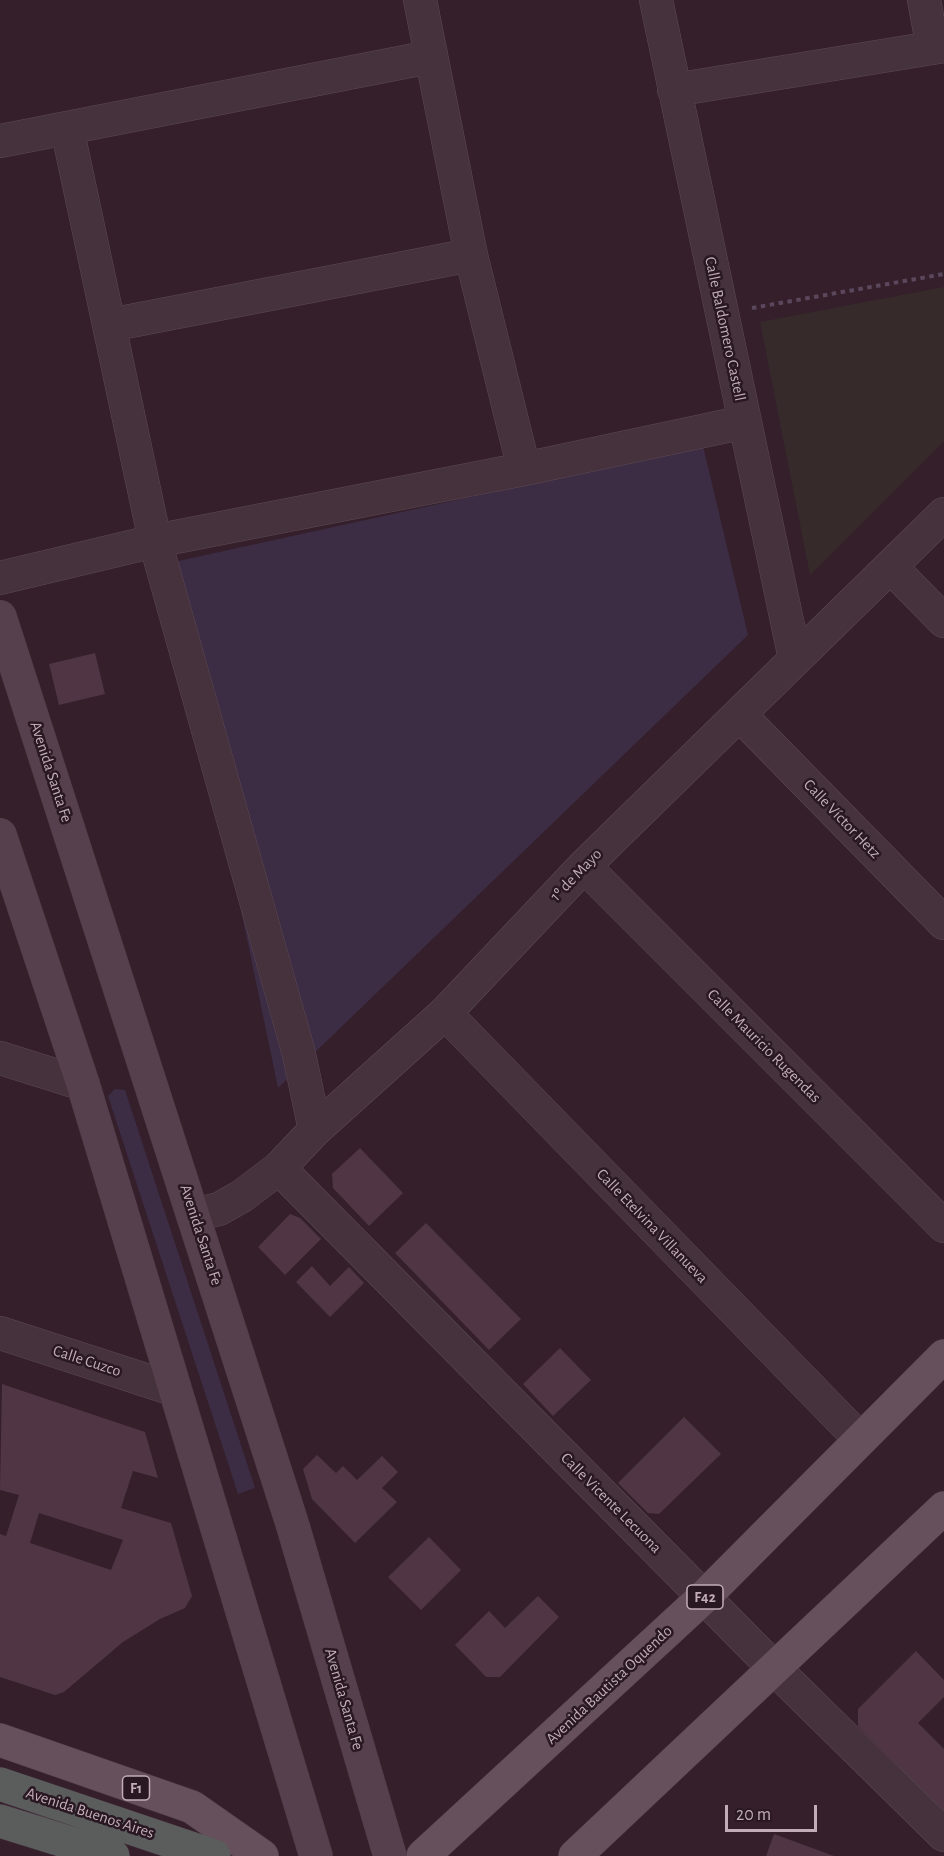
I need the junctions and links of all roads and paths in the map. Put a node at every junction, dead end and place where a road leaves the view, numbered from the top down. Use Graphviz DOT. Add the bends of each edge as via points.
graph roads {
  1 [pos="420,0"];
  2 [pos="656,0"];
  3 [pos="924,0"];
  4 [pos="939,47"];
  5 [pos="430,57"];
  6 [pos="674,90"];
  7 [pos="68,128"];
  8 [pos="0,141"];
  9 [pos="471,255"];
  10 [pos="944,274"];
  11 [pos="722,314"];
  12 [pos="110,326"];
  13 [pos="745,422"];
  14 [pos="524,469"];
  15 [pos="944,514"];
  16 [pos="155,541"];
  17 [pos="891,567"];
  18 [pos="0,578"];
  19 [pos="0,617"];
  20 [pos="944,621"];
  21 [pos="795,658"];
  22 [pos="740,715"];
  23 [pos="0,835"];
  24 [pos="584,866"];
  25 [pos="944,923"];
  26 [pos="445,1013"];
  27 [pos="0,1058"];
  28 [pos="83,1084"];
  29 [pos="315,1130"];
  30 [pos="279,1168"];
  31 [pos="194,1215"];
  32 [pos="944,1226"];
  33 [pos="0,1333"];
  34 [pos="944,1356"];
  35 [pos="173,1389"];
  36 [pos="860,1439"];
  37 [pos="942,1515"];
  38 [pos="704,1597"];
  39 [pos="775,1669"];
  40 [pos="0,1740"];
  41 [pos="0,1784"];
  42 [pos="0,1821"];
  43 [pos="944,1835"];
  44 [pos="113,1856"];
  45 [pos="214,1856"];
  46 [pos="262,1856"];
  47 [pos="316,1856"];
  48 [pos="390,1856"];
  49 [pos="423,1856"];
  50 [pos="575,1856"];
  1 -- 5 [label="street"];
  2 -- 6 [label="street, Calle Baldomero Castell"];
  3 -- 4 [label="street"];
  4 -- 6 [label="street"];
  5 -- 7 [label="street"];
  5 -- 9 [label="street"];
  6 -- 11 [label="street, Calle Baldomero Castell"];
  7 -- 8 [label="street"];
  7 -- 12 [label="street"];
  9 -- 12 [label="street"];
  9 -- 14 [label="street"];
  10 -- 11 [label="path"];
  11 -- 13 [label="street, Calle Baldomero Castell"];
  12 -- 16 [label="street"];
  13 -- 14 [label="street"];
  13 -- 21 [label="street, Calle Baldomero Castell"];
  14 -- 16 [label="street"];
  15 -- 17 [label="street, 1º de Mayo"];
  16 -- 18 [label="street"];
  16 -- 29 [label="street" via="299,1054"];
  17 -- 20 [label="street"];
  17 -- 21 [label="street, 1º de Mayo"];
  19 -- 31 [label="main road, Avenida Santa Fe"];
  21 -- 22 [label="street, 1º de Mayo"];
  22 -- 24 [label="street, 1º de Mayo"];
  22 -- 25 [label="street, Calle Víctor Hetz"];
  23 -- 28 [label="main road"];
  24 -- 26 [label="street, 1º de Mayo"];
  24 -- 32 [label="street, Calle Mauricio Rugendas"];
  26 -- 29 [label="street, 1º de Mayo"];
  26 -- 36 [label="street, Calle Etelvina Villanueva"];
  27 -- 28 [label="street"];
  28 -- 35 [label="main road"];
  29 -- 30 [label="street, 1º de Mayo"];
  30 -- 31 [label="street, 1º de Mayo" via="219,1209"];
  30 -- 38 [label="street, Calle Vicente Lecuona"];
  31 -- 48 [label="main road, Avenida Santa Fe" via="292,1524"];
  33 -- 35 [label="street, Calle Cuzco"];
  34 -- 36 [label="main road, Avenida Bautista Oquendo / F42"];
  35 -- 47 [label="main road"];
  36 -- 38 [label="main road, Avenida Bautista Oquendo / F42"];
  37 -- 39 [label="main road"];
  38 -- 39 [label="street, Calle Vicente Lecuona"];
  38 -- 49 [label="main road, Avenida Bautista Oquendo / F42"];
  39 -- 43 [label="street, Calle Vicente Lecuona"];
  39 -- 50 [label="main road"];
  40 -- 46 [label="main road, F1" via="192,1807"];
  41 -- 45 [label="highway, Avenida Buenos Aires / F1"];
  42 -- 44 [label="highway, Avenida Buenos Aires"];
}
